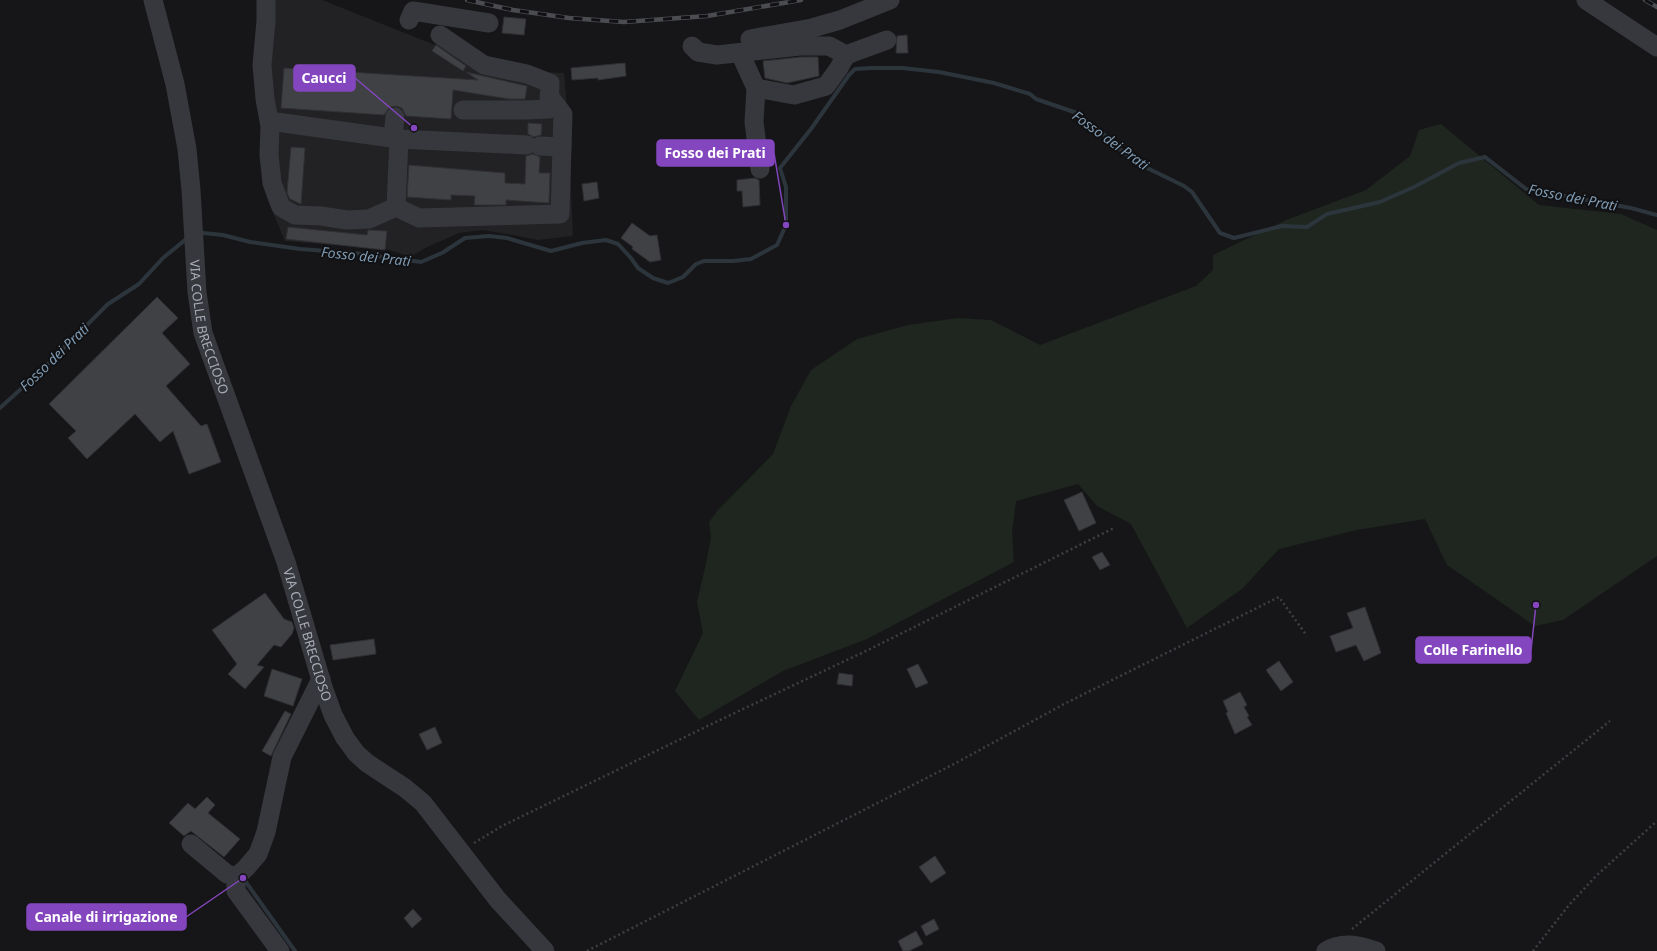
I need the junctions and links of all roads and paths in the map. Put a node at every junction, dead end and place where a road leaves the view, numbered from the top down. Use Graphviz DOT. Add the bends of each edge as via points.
graph roads {
  1 [pos="153,0"];
  2 [pos="266,0"];
  3 [pos="890,0"];
  4 [pos="1586,0"];
  5 [pos="409,20"];
  6 [pos="489,23"];
  7 [pos="440,35"];
  8 [pos="887,40"];
  9 [pos="692,46"];
  10 [pos="740,47"];
  11 [pos="1657,47"];
  12 [pos="846,55"];
  13 [pos="756,88"];
  14 [pos="549,96"];
  15 [pos="463,110"];
  16 [pos="395,116"];
  17 [pos="269,121"];
  18 [pos="396,138"];
  19 [pos="562,147"];
  20 [pos="760,169"];
  21 [pos="396,208"];
  22 [pos="1114,528"];
  23 [pos="1307,636"];
  24 [pos="321,679"];
  25 [pos="1610,721"];
  26 [pos="1657,821"];
  27 [pos="191,844"];
  28 [pos="460,851"];
  29 [pos="236,877"];
  30 [pos="1350,931"];
  31 [pos="280,951"];
  32 [pos="545,951"];
  33 [pos="587,951"];
  34 [pos="1326,951"];
  35 [pos="1376,951"];
  36 [pos="1533,951"];
  1 -- 24 [label="street, VIA COLLE BRECCIOSO" via="174,78 190,169 197,292 203,333 286,562"];
  2 -- 17 [label="street" via="262,64"];
  3 -- 10 [label="street" via="840,20"];
  4 -- 11 [label="street"];
  5 -- 6 [label="street" via="413,11"];
  7 -- 14 [label="street" via="484,65 527,74 550,83"];
  8 -- 12 [label="street"];
  9 -- 10 [label="street" via="698,52 717,55"];
  10 -- 12 [label="street" via="829,46"];
  10 -- 13 [label="street"];
  12 -- 13 [label="street" via="826,86 794,95"];
  13 -- 20 [label="street" via="754,122"];
  14 -- 15 [label="street" via="549,109"];
  14 -- 19 [label="street" via="563,114"];
  16 -- 18 [label="street"];
  17 -- 18 [label="street"];
  17 -- 21 [label="street" via="272,183 281,207 295,215 347,220 369,219"];
  18 -- 19 [label="street"];
  18 -- 21 [label="street"];
  19 -- 21 [label="street" via="560,214 419,218"];
  22 -- 28 [label="path" via="502,826"];
  23 -- 33 [label="path" via="1279,597 1066,703 954,764"];
  24 -- 28 [label="street, VIA COLLE BRECCIOSO" via="333,715 352,749 367,763 417,798 431,812"];
  24 -- 29 [label="street" via="282,757 266,832 258,854"];
  25 -- 30 [label="path"];
  26 -- 36 [label="path" via="1597,874"];
  27 -- 29 [label="street" via="227,874"];
  28 -- 32 [label="street, VIA COLLE BRECCIOSO" via="498,900"];
  29 -- 31 [label="street" via="236,891"];
  34 -- 35 [label="street" via="1336,946 1348,945"];
}
